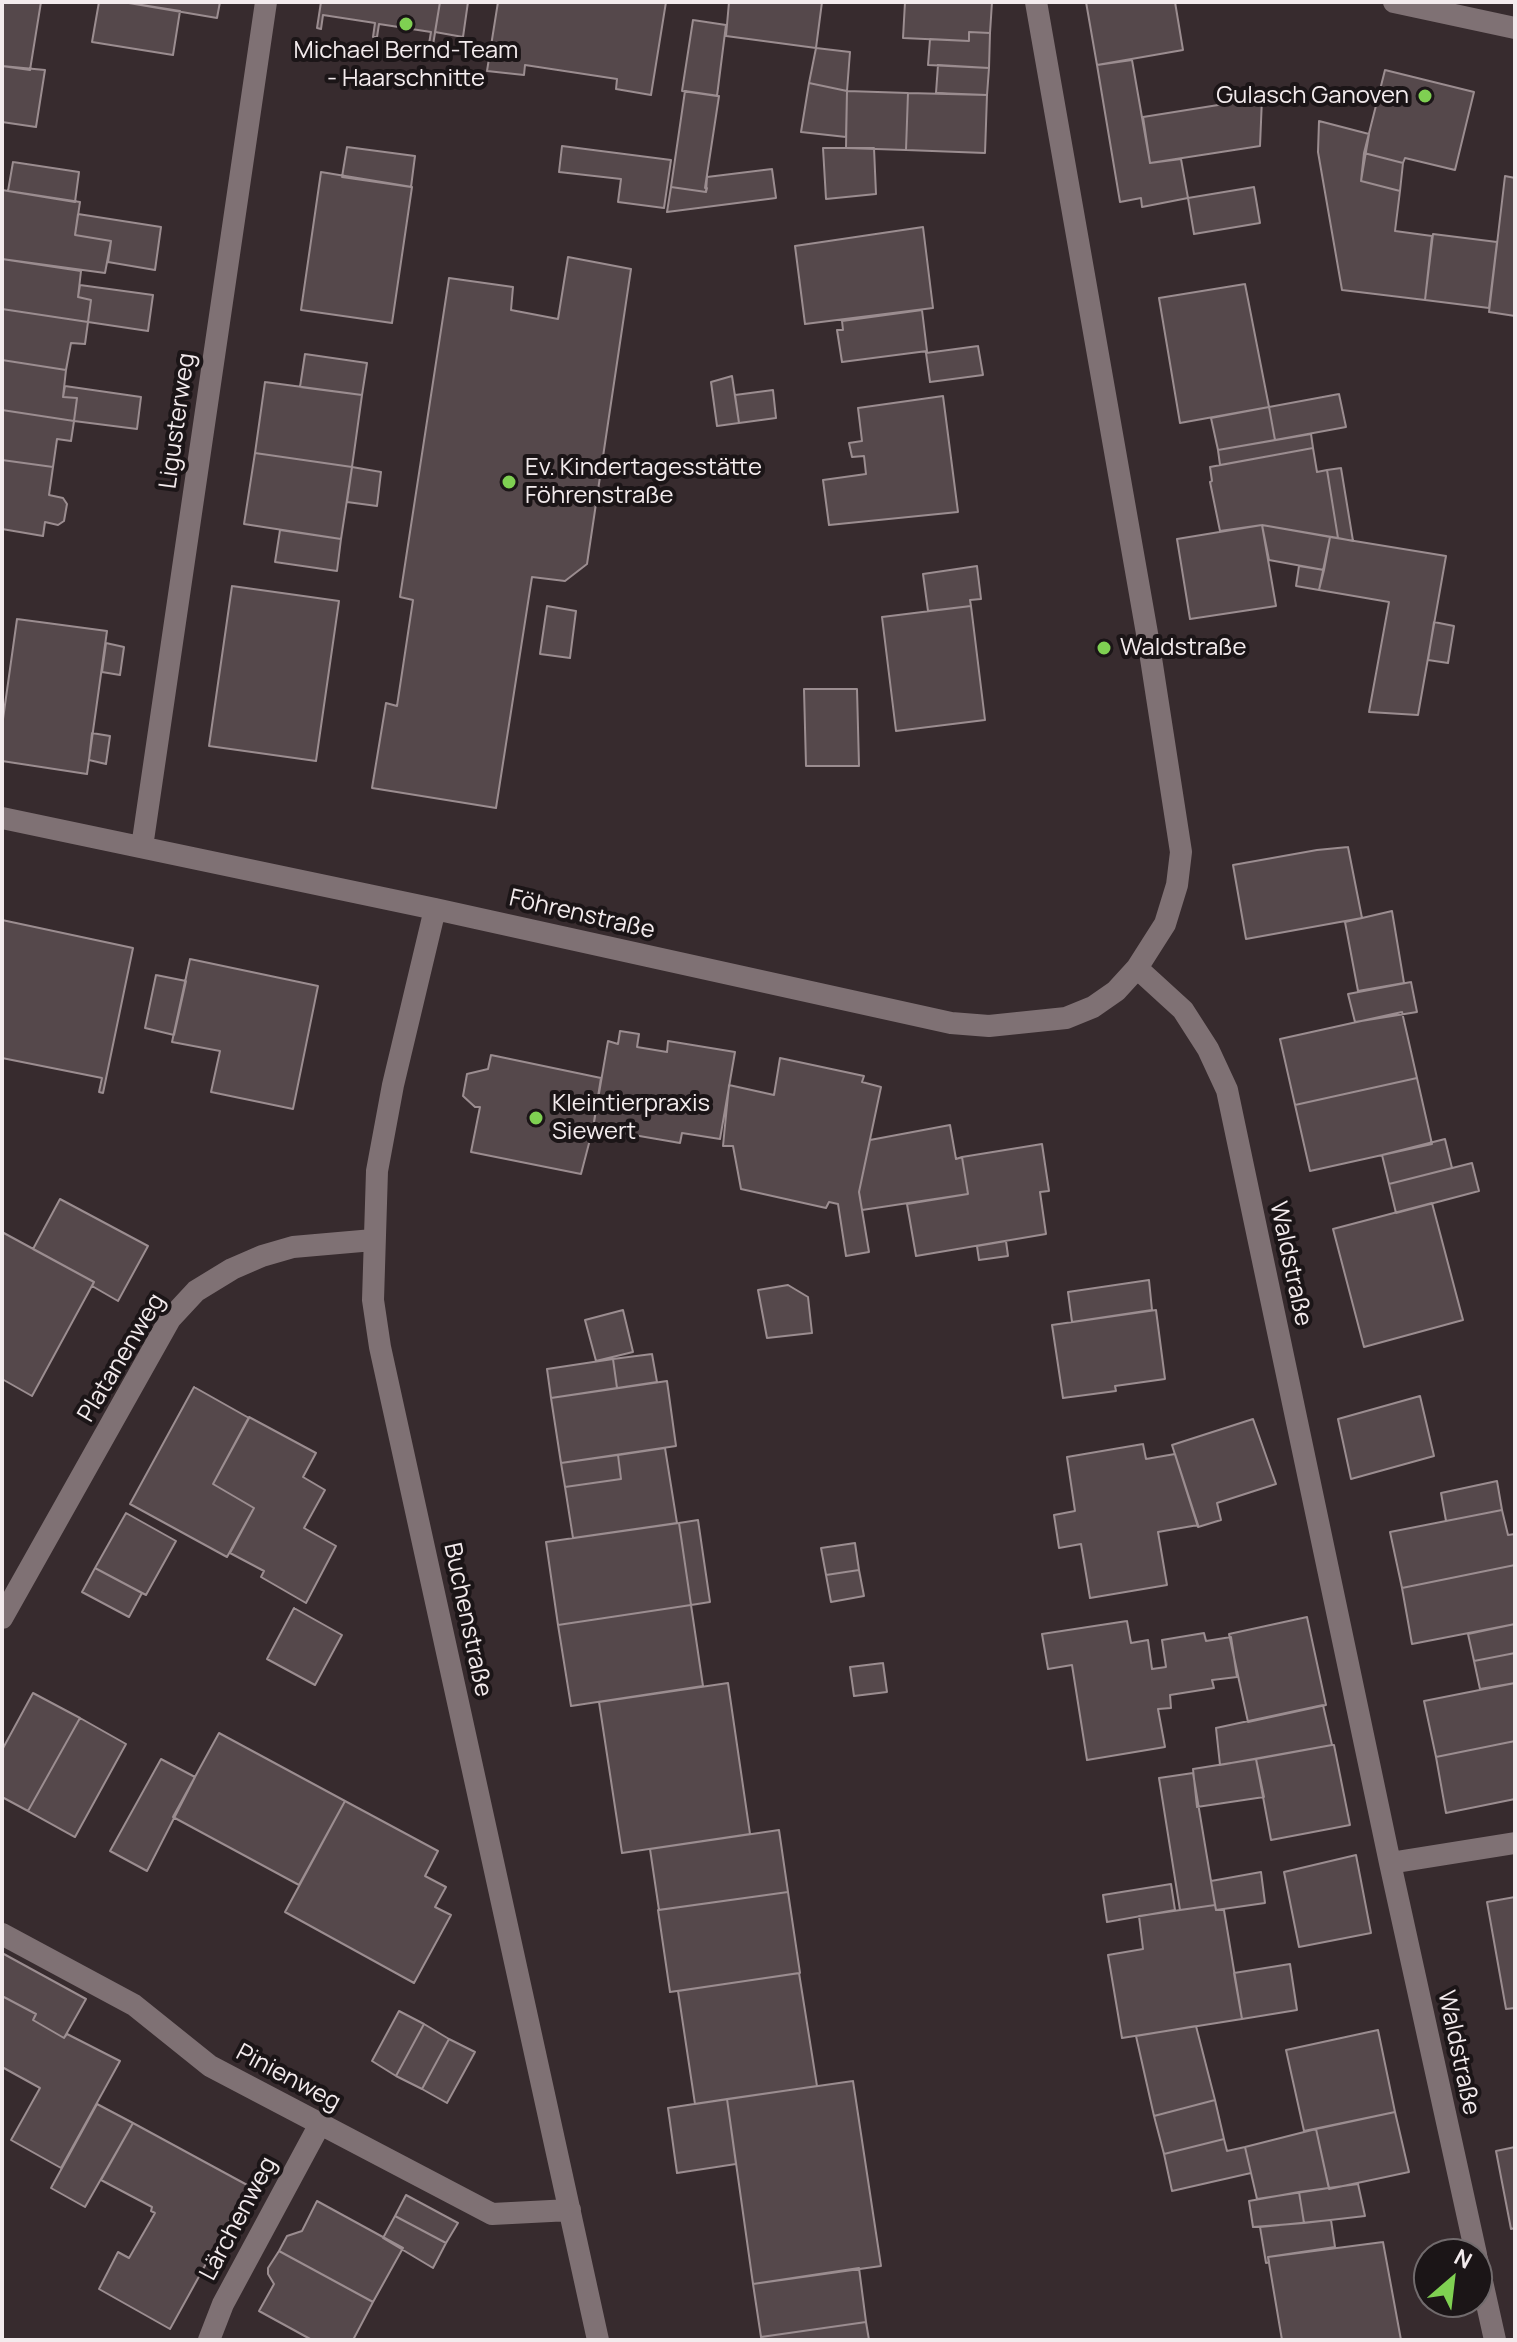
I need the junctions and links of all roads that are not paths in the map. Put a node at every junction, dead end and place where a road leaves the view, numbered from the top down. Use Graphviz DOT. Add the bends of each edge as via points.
graph roads {
  1 [pos="266,2"];
  2 [pos="1036,2"];
  3 [pos="1394,2"];
  4 [pos="1515,28"];
  5 [pos="2,818"];
  6 [pos="142,847"];
  7 [pos="435,909"];
  8 [pos="1137,968"];
  9 [pos="373,1240"];
  10 [pos="2,1618"];
  11 [pos="1515,1843"];
  12 [pos="1390,1863"];
  13 [pos="2,1934"];
  14 [pos="320,2124"];
  15 [pos="570,2210"];
  16 [pos="1472,2238"];
  17 [pos="1490,2318"];
  18 [pos="209,2340"];
  19 [pos="598,2340"];
  20 [pos="1495,2340"];
  1 -- 6 [label="street, Ligusterweg"];
  2 -- 8 [label="street" via="1181,852 1165,924"];
  3 -- 4 [label="street"];
  5 -- 6 [label="street, Föhrenstraße"];
  6 -- 7 [label="street, Föhrenstraße"];
  7 -- 8 [label="street, Föhrenstraße" via="951,1023 989,1026 1066,1018 1116,991"];
  7 -- 9 [label="street, Buchenstraße" via="390,1099 377,1171"];
  8 -- 12 [label="street, Waldstraße" via="1183,1010 1227,1090"];
  9 -- 10 [label="street, Platanenweg" via="272,1253 196,1291 170,1319"];
  9 -- 15 [label="street, Buchenstraße" via="380,1347"];
  11 -- 12 [label="street"];
  12 -- 16 [label="street, Waldstraße"];
  13 -- 14 [label="street, Pinienweg" via="134,2005 210,2066"];
  14 -- 15 [label="street, Pinienweg" via="492,2214"];
  14 -- 18 [label="street, Lärchenweg" via="223,2304"];
  15 -- 19 [label="street, Buchenstraße"];
  17 -- 20 [label="street, Waldstraße"];
}
